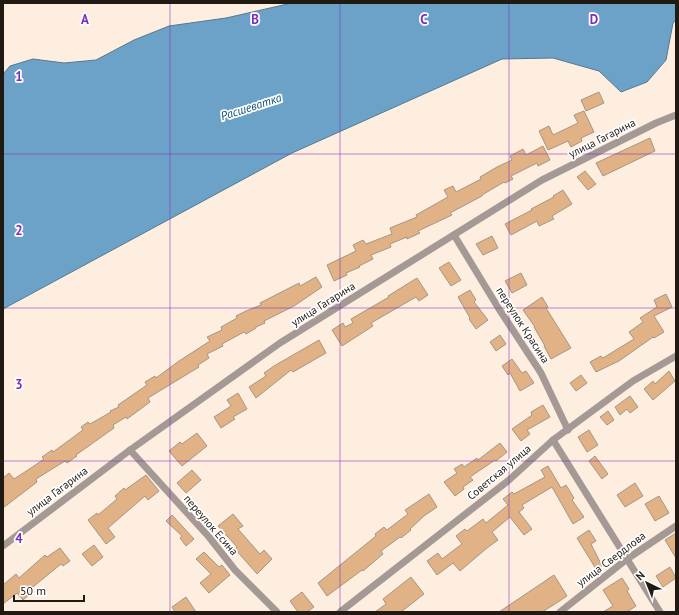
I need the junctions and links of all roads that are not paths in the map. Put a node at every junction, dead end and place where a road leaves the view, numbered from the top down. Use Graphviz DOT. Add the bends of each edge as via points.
graph roads {
  1 [pos="676,115"];
  2 [pos="454,235"];
  3 [pos="676,356"];
  4 [pos="568,430"];
  5 [pos="553,440"];
  6 [pos="130,450"];
  7 [pos="676,526"];
  8 [pos="3,546"];
  9 [pos="627,559"];
  10 [pos="277,612"];
  11 [pos="340,612"];
  12 [pos="560,612"];
  13 [pos="660,612"];
  1 -- 2 [label="street, улица Гагарина" via="542,180"];
  2 -- 4 [label="street, переулок Красина" via="541,373"];
  2 -- 6 [label="street, улица Гагарина" via="280,343"];
  3 -- 4 [label="street, Советская улица" via="633,381"];
  4 -- 5 [label="street, Советская улица"];
  5 -- 9 [label="street"];
  5 -- 11 [label="street, Советская улица" via="508,480"];
  6 -- 8 [label="street, улица Гагарина"];
  6 -- 10 [label="street, переулок Есина" via="209,537 235,570"];
  7 -- 9 [label="street, улица Свердлова"];
  9 -- 12 [label="street, улица Свердлова"];
  9 -- 13 [label="street"];
}
